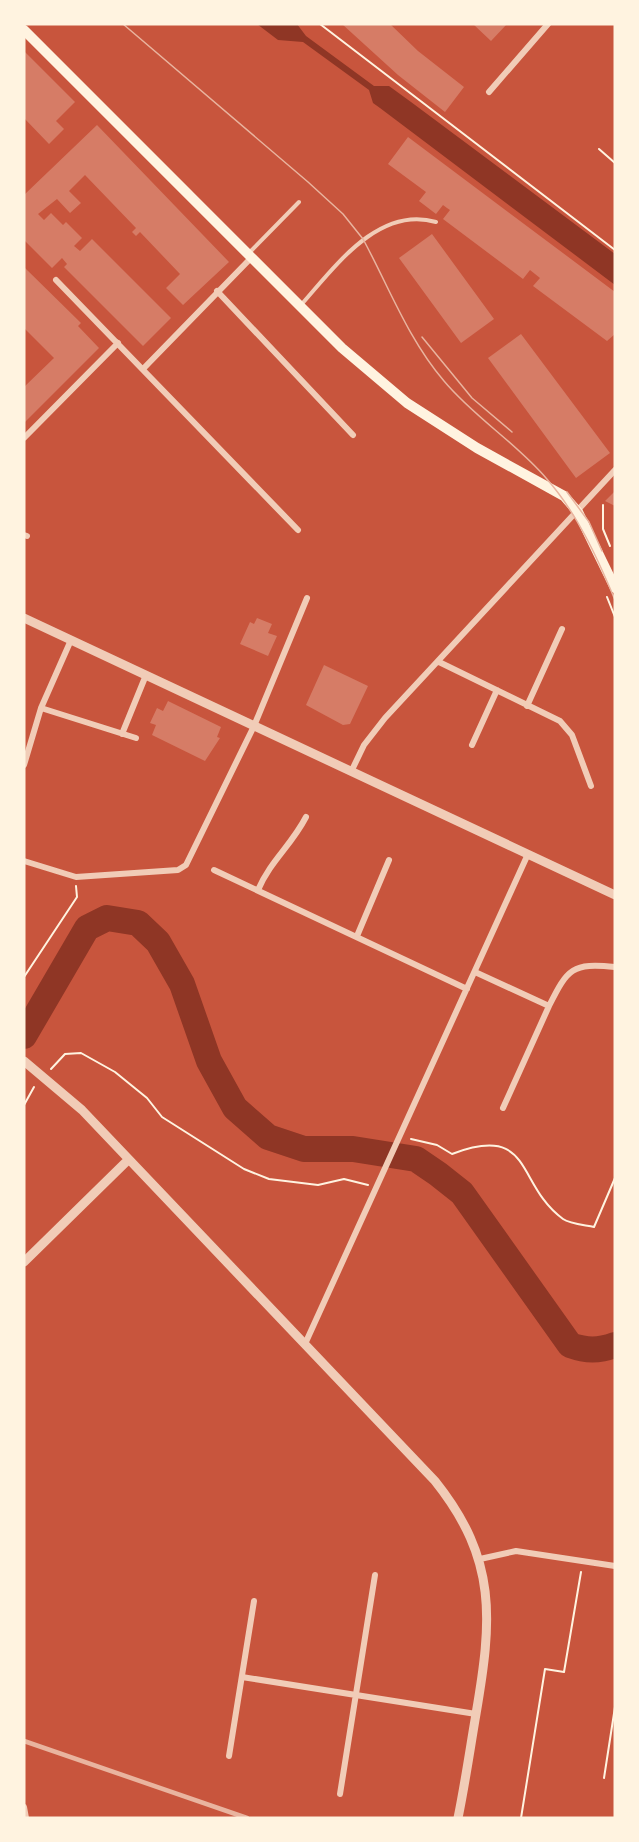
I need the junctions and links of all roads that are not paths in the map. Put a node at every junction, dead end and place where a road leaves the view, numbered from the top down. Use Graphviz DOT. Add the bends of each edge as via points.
graph roads {
  1 [pos="548,24"];
  2 [pos="24,30"];
  3 [pos="489,92"];
  4 [pos="299,202"];
  5 [pos="436,222"];
  6 [pos="249,257"];
  7 [pos="56,280"];
  8 [pos="218,291"];
  9 [pos="300,307"];
  10 [pos="118,343"];
  11 [pos="143,369"];
  12 [pos="353,435"];
  13 [pos="24,438"];
  14 [pos="615,470"];
  15 [pos="578,512"];
  16 [pos="298,530"];
  17 [pos="615,588"];
  18 [pos="307,598"];
  19 [pos="24,618"];
  20 [pos="562,629"];
  21 [pos="71,640"];
  22 [pos="439,662"];
  23 [pos="146,675"];
  24 [pos="496,690"];
  25 [pos="527,705"];
  26 [pos="41,708"];
  27 [pos="254,726"];
  28 [pos="122,734"];
  29 [pos="136,738"];
  30 [pos="472,745"];
  31 [pos="24,765"];
  32 [pos="351,772"];
  33 [pos="591,786"];
  34 [pos="306,817"];
  35 [pos="528,854"];
  36 [pos="389,860"];
  37 [pos="24,861"];
  38 [pos="214,870"];
  39 [pos="258,890"];
  40 [pos="615,895"];
  41 [pos="357,936"];
  42 [pos="615,968"];
  43 [pos="475,972"];
  44 [pos="467,988"];
  45 [pos="549,1006"];
  46 [pos="25,1062"];
  47 [pos="503,1108"];
  48 [pos="128,1160"];
  49 [pos="24,1262"];
  50 [pos="305,1344"];
  51 [pos="480,1559"];
  52 [pos="615,1566"];
  53 [pos="375,1575"];
  54 [pos="254,1601"];
  55 [pos="242,1677"];
  56 [pos="356,1695"];
  57 [pos="476,1714"];
  58 [pos="229,1756"];
  59 [pos="340,1794"];
  60 [pos="24,1807"];
  61 [pos="26,1818"];
  62 [pos="458,1818"];
  1 -- 3 [label="street"];
  2 -- 6 [label="main road"];
  4 -- 6 [label="lane"];
  5 -- 9 [label="lane" via="410,221 370,235"];
  6 -- 8 [label="street"];
  6 -- 9 [label="main road"];
  7 -- 10 [label="street"];
  8 -- 11 [label="street"];
  8 -- 12 [label="street"];
  9 -- 15 [label="main road" via="407,404 477,448 546,484"];
  10 -- 11 [label="street"];
  10 -- 13 [label="street"];
  11 -- 16 [label="street"];
  14 -- 15 [label="street"];
  15 -- 17 [label="main road"];
  15 -- 22 [label="street"];
  18 -- 27 [label="street"];
  19 -- 21 [label="street"];
  20 -- 25 [label="street"];
  21 -- 23 [label="street"];
  21 -- 26 [label="street"];
  22 -- 24 [label="street"];
  22 -- 32 [label="street" via="385,718 364,745"];
  23 -- 27 [label="street"];
  23 -- 28 [label="street"];
  24 -- 25 [label="street"];
  24 -- 30 [label="street"];
  25 -- 33 [label="street" via="560,721 572,735"];
  26 -- 28 [label="street"];
  26 -- 31 [label="street"];
  27 -- 32 [label="street"];
  27 -- 37 [label="street" via="186,865 178,870 76,877"];
  28 -- 29 [label="street"];
  32 -- 35 [label="street"];
  34 -- 39 [label="street" via="294,839 270,864"];
  35 -- 40 [label="street"];
  35 -- 43 [label="street"];
  36 -- 41 [label="street"];
  38 -- 39 [label="street"];
  39 -- 41 [label="street"];
  41 -- 44 [label="street"];
  42 -- 45 [label="street" via="586,965 573,969 562,980"];
  43 -- 44 [label="street"];
  43 -- 45 [label="street"];
  44 -- 50 [label="street"];
  45 -- 47 [label="street"];
  46 -- 48 [label="street" via="82,1110"];
  48 -- 49 [label="street"];
  48 -- 50 [label="street"];
  50 -- 51 [label="street" via="435,1481 469,1531"];
  51 -- 52 [label="street" via="516,1551"];
  51 -- 57 [label="street" via="488,1625"];
  53 -- 56 [label="street"];
  54 -- 55 [label="street"];
  55 -- 56 [label="street"];
  55 -- 58 [label="street"];
  56 -- 57 [label="street"];
  56 -- 59 [label="street"];
  57 -- 62 [label="street"];
  60 -- 61 [label="street"];
}
